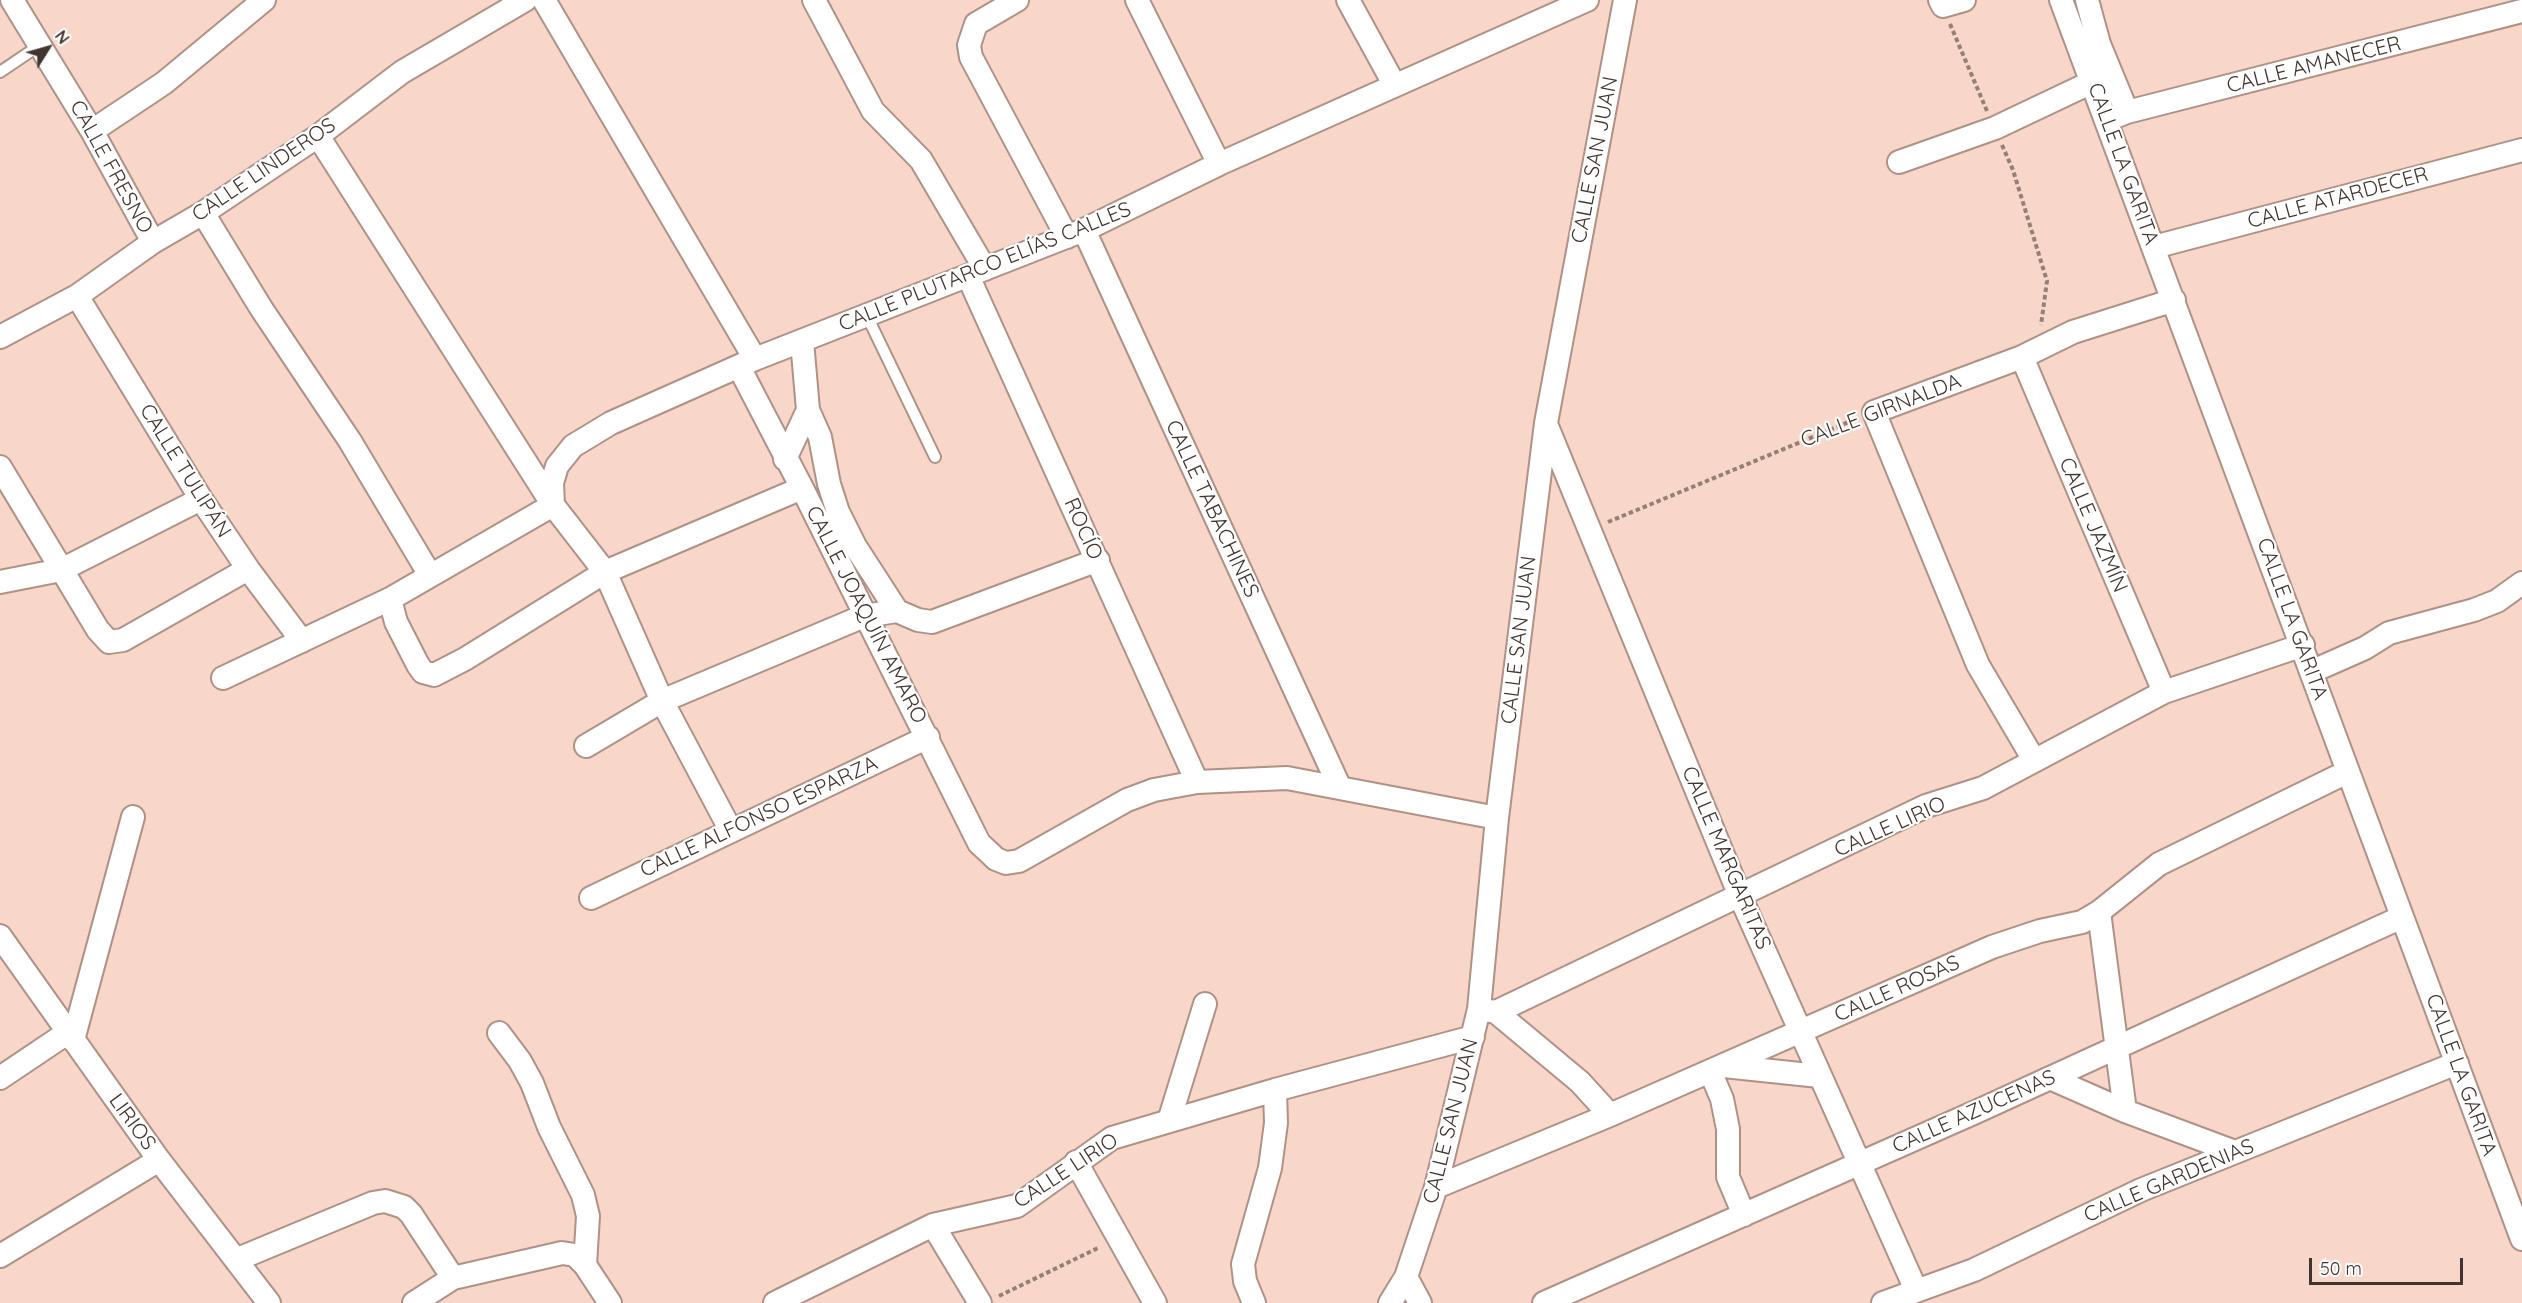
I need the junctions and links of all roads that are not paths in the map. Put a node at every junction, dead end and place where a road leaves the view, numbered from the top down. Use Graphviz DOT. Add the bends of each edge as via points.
graph roads {
  1 [pos="12,0"];
  2 [pos="264,0"];
  3 [pos="525,0"];
  4 [pos="544,0"];
  5 [pos="814,0"];
  6 [pos="1017,0"];
  7 [pos="1137,0"];
  8 [pos="1348,0"];
  9 [pos="1587,0"];
  10 [pos="1625,0"];
  11 [pos="2061,0"];
  12 [pos="2087,0"];
  13 [pos="2522,11"];
  14 [pos="40,45"];
  15 [pos="0,72"];
  16 [pos="2092,82"];
  17 [pos="1394,84"];
  18 [pos="2117,116"];
  19 [pos="92,131"];
  20 [pos="318,136"];
  21 [pos="2522,150"];
  22 [pos="1899,162"];
  23 [pos="1219,164"];
  24 [pos="203,213"];
  25 [pos="1076,234"];
  26 [pos="153,242"];
  27 [pos="2154,247"];
  28 [pos="977,272"];
  29 [pos="77,296"];
  30 [pos="2174,300"];
  31 [pos="867,316"];
  32 [pos="0,337"];
  33 [pos="802,340"];
  34 [pos="2030,352"];
  35 [pos="747,363"];
  36 [pos="808,410"];
  37 [pos="1546,423"];
  38 [pos="935,457"];
  39 [pos="785,459"];
  40 [pos="0,467"];
  41 [pos="802,488"];
  42 [pos="201,499"];
  43 [pos="553,505"];
  44 [pos="1098,560"];
  45 [pos="248,569"];
  46 [pos="62,570"];
  47 [pos="605,572"];
  48 [pos="430,575"];
  49 [pos="0,582"];
  50 [pos="2522,583"];
  51 [pos="390,599"];
  52 [pos="897,611"];
  53 [pos="864,616"];
  54 [pos="302,640"];
  55 [pos="2303,645"];
  56 [pos="2313,671"];
  57 [pos="223,678"];
  58 [pos="2164,692"];
  59 [pos="662,701"];
  60 [pos="928,737"];
  61 [pos="586,746"];
  62 [pos="2034,760"];
  63 [pos="2347,772"];
  64 [pos="1197,782"];
  65 [pos="1340,788"];
  66 [pos="134,817"];
  67 [pos="1497,818"];
  68 [pos="730,829"];
  69 [pos="1740,896"];
  70 [pos="591,898"];
  71 [pos="2099,912"];
  72 [pos="2402,917"];
  73 [pos="0,936"];
  74 [pos="1205,1004"];
  75 [pos="1487,1010"];
  76 [pos="1800,1032"];
  77 [pos="499,1033"];
  78 [pos="70,1037"];
  79 [pos="1473,1037"];
  80 [pos="2116,1048"];
  81 [pos="2457,1063"];
  82 [pos="1716,1068"];
  83 [pos="1819,1076"];
  84 [pos="0,1078"];
  85 [pos="2050,1078"];
  86 [pos="1275,1090"];
  87 [pos="2125,1111"];
  88 [pos="1610,1114"];
  89 [pos="1169,1121"];
  90 [pos="2235,1152"];
  91 [pos="159,1160"];
  92 [pos="1076,1162"];
  93 [pos="1859,1164"];
  94 [pos="1436,1187"];
  95 [pos="1744,1215"];
  96 [pos="933,1225"];
  97 [pos="2522,1239"];
  98 [pos="0,1256"];
  99 [pos="238,1259"];
  100 [pos="585,1265"];
  101 [pos="453,1278"];
  102 [pos="1406,1278"];
  103 [pos="1916,1290"];
  104 [pos="799,1297"];
  105 [pos="988,1300"];
  106 [pos="269,1303"];
  107 [pos="414,1303"];
  108 [pos="610,1303"];
  109 [pos="775,1303"];
  110 [pos="1155,1303"];
  111 [pos="1254,1303"];
  112 [pos="1390,1303"];
  113 [pos="1420,1303"];
  114 [pos="1544,1303"];
  115 [pos="1883,1303"];
  1 -- 14 [label="street, CALLE FRESNO"];
  2 -- 19 [label="street" via="164,83"];
  3 -- 20 [label="street, CALLE LINDEROS" via="402,72"];
  4 -- 35 [label="street, CALLE JOAQUÍN AMARO"];
  5 -- 28 [label="street, ROCÍO" via="873,111 921,160"];
  6 -- 25 [label="street, CALLE TABACHINES" via="976,24 970,57"];
  7 -- 23 [label="street"];
  8 -- 17 [label="street"];
  9 -- 17 [label="street, CALLE PLUTARCO ELÍAS CALLES"];
  10 -- 37 [label="street, CALLE SAN JUAN"];
  11 -- 16 [label="street, CALLE LA GARITA"];
  12 -- 18 [label="street, CALLE LA GARITA"];
  13 -- 18 [label="street, CALLE AMANECER"];
  14 -- 15 [label="lane"];
  14 -- 19 [label="street, CALLE FRESNO"];
  16 -- 18 [label="street, CALLE LA GARITA"];
  16 -- 22 [label="street" via="1995,128"];
  17 -- 23 [label="street, CALLE PLUTARCO ELÍAS CALLES"];
  18 -- 27 [label="street, CALLE LA GARITA"];
  19 -- 26 [label="street, CALLE FRESNO"];
  20 -- 24 [label="street, CALLE LINDEROS"];
  20 -- 43 [label="street"];
  21 -- 27 [label="street, CALLE ATARDECER"];
  23 -- 25 [label="street, CALLE PLUTARCO ELÍAS CALLES"];
  24 -- 26 [label="street, CALLE LINDEROS"];
  24 -- 48 [label="street" via="350,441"];
  25 -- 28 [label="street, CALLE PLUTARCO ELÍAS CALLES"];
  25 -- 65 [label="street, CALLE TABACHINES"];
  26 -- 29 [label="street, CALLE LINDEROS"];
  27 -- 30 [label="street, CALLE LA GARITA"];
  28 -- 31 [label="street, CALLE PLUTARCO ELÍAS CALLES"];
  28 -- 44 [label="street, ROCÍO"];
  29 -- 32 [label="street, CALLE LINDEROS"];
  29 -- 42 [label="street, CALLE TULIPÁN"];
  30 -- 34 [label="street, CALLE GIRNALDA" via="2073,332"];
  30 -- 55 [label="street, CALLE LA GARITA"];
  31 -- 33 [label="street, CALLE PLUTARCO ELÍAS CALLES"];
  31 -- 38 [label="lane"];
  33 -- 35 [label="street, CALLE PLUTARCO ELÍAS CALLES"];
  33 -- 36 [label="street"];
  34 -- 58 [label="street, CALLE JAZMÍN"];
  34 -- 62 [label="street, CALLE GIRNALDA" via="1874,412 1978,665"];
  35 -- 39 [label="street, CALLE JOAQUÍN AMARO"];
  35 -- 43 [label="street, CALLE PLUTARCO ELÍAS CALLES" via="611,423 573,446 557,466 552,483"];
  36 -- 39 [label="street"];
  36 -- 52 [label="street" via="820,437 838,513"];
  37 -- 67 [label="street, CALLE SAN JUAN"];
  37 -- 69 [label="street, CALLE MARGARITAS"];
  39 -- 41 [label="street, CALLE JOAQUÍN AMARO"];
  40 -- 46 [label="street"];
  41 -- 47 [label="street"];
  41 -- 53 [label="street, CALLE JOAQUÍN AMARO"];
  42 -- 45 [label="street, CALLE TULIPÁN"];
  42 -- 46 [label="street"];
  43 -- 47 [label="street"];
  43 -- 48 [label="street"];
  44 -- 52 [label="street" via="932,622"];
  44 -- 64 [label="street, ROCÍO"];
  45 -- 46 [label="street" via="123,640 109,642"];
  45 -- 54 [label="street, CALLE TULIPÁN"];
  46 -- 49 [label="street"];
  47 -- 51 [label="street" via="465,659 429,675 418,665 396,622"];
  47 -- 59 [label="street"];
  48 -- 51 [label="street"];
  50 -- 56 [label="street" via="2497,601 2389,633"];
  51 -- 54 [label="street"];
  52 -- 53 [label="street"];
  53 -- 59 [label="street"];
  53 -- 60 [label="street, CALLE JOAQUÍN AMARO"];
  54 -- 57 [label="street"];
  55 -- 56 [label="street, CALLE LA GARITA"];
  55 -- 58 [label="street, CALLE LIRIO"];
  56 -- 63 [label="street, CALLE LA GARITA"];
  58 -- 62 [label="street, CALLE LIRIO"];
  59 -- 61 [label="street"];
  59 -- 68 [label="street"];
  60 -- 64 [label="street, CALLE JOAQUÍN AMARO" via="979,843 1006,863 1019,861 1127,800"];
  60 -- 68 [label="street, CALLE ALFONSO ESPARZA"];
  62 -- 69 [label="street, CALLE LIRIO" via="1983,788 1926,806"];
  63 -- 71 [label="street, CALLE ROSAS" via="2159,864"];
  63 -- 72 [label="street, CALLE LA GARITA"];
  64 -- 65 [label="street" via="1287,778"];
  65 -- 67 [label="street"];
  66 -- 78 [label="street"];
  67 -- 75 [label="street, CALLE SAN JUAN"];
  68 -- 70 [label="street, CALLE ALFONSO ESPARZA"];
  69 -- 75 [label="street, CALLE LIRIO"];
  69 -- 76 [label="street, CALLE MARGARITAS"];
  71 -- 76 [label="street, CALLE ROSAS" via="2082,922 1992,947"];
  71 -- 80 [label="street"];
  72 -- 80 [label="street, CALLE AZUCENAS"];
  72 -- 81 [label="street, CALLE LA GARITA"];
  73 -- 78 [label="street, LIRIOS"];
  74 -- 89 [label="street"];
  75 -- 79 [label="street, CALLE SAN JUAN"];
  75 -- 88 [label="street" via="1580,1082"];
  76 -- 82 [label="street, CALLE ROSAS"];
  76 -- 83 [label="street, CALLE MARGARITAS"];
  77 -- 100 [label="street" via="532,1083 583,1195 588,1216"];
  78 -- 84 [label="street"];
  78 -- 91 [label="street, LIRIOS"];
  79 -- 86 [label="street, CALLE LIRIO"];
  79 -- 94 [label="street, CALLE SAN JUAN"];
  80 -- 85 [label="street, CALLE AZUCENAS"];
  80 -- 87 [label="street"];
  81 -- 90 [label="street, CALLE GARDENIAS"];
  81 -- 97 [label="street, CALLE LA GARITA"];
  82 -- 83 [label="street"];
  82 -- 88 [label="street, CALLE ROSAS"];
  82 -- 95 [label="street" via="1728,1129 1728,1177"];
  83 -- 93 [label="street, CALLE MARGARITAS"];
  85 -- 87 [label="street"];
  85 -- 93 [label="street, CALLE AZUCENAS"];
  86 -- 89 [label="street, CALLE LIRIO"];
  86 -- 111 [label="street" via="1276,1123 1270,1168 1243,1264"];
  87 -- 90 [label="street"];
  88 -- 94 [label="street, CALLE ROSAS"];
  89 -- 92 [label="street, CALLE LIRIO" via="1112,1138"];
  90 -- 103 [label="street, CALLE GARDENIAS" via="2141,1190 1995,1261"];
  91 -- 98 [label="street"];
  91 -- 99 [label="street, LIRIOS"];
  92 -- 96 [label="street, CALLE LIRIO" via="1017,1206"];
  92 -- 110 [label="street"];
  93 -- 95 [label="street, CALLE AZUCENAS"];
  93 -- 103 [label="street, CALLE MARGARITAS"];
  94 -- 102 [label="street, CALLE SAN JUAN"];
  95 -- 114 [label="street, CALLE AZUCENAS"];
  96 -- 104 [label="street, CALLE LIRIO"];
  96 -- 105 [label="street"];
  99 -- 101 [label="street" via="385,1201 404,1207 411,1214"];
  99 -- 106 [label="street, LIRIOS"];
  100 -- 101 [label="street" via="575,1255 555,1253"];
  100 -- 108 [label="street"];
  101 -- 107 [label="street"];
  102 -- 112 [label="street, CALLE SAN JUAN"];
  102 -- 113 [label="street"];
  103 -- 115 [label="street, CALLE GARDENIAS"];
  104 -- 109 [label="street, CALLE LIRIO"];
}
